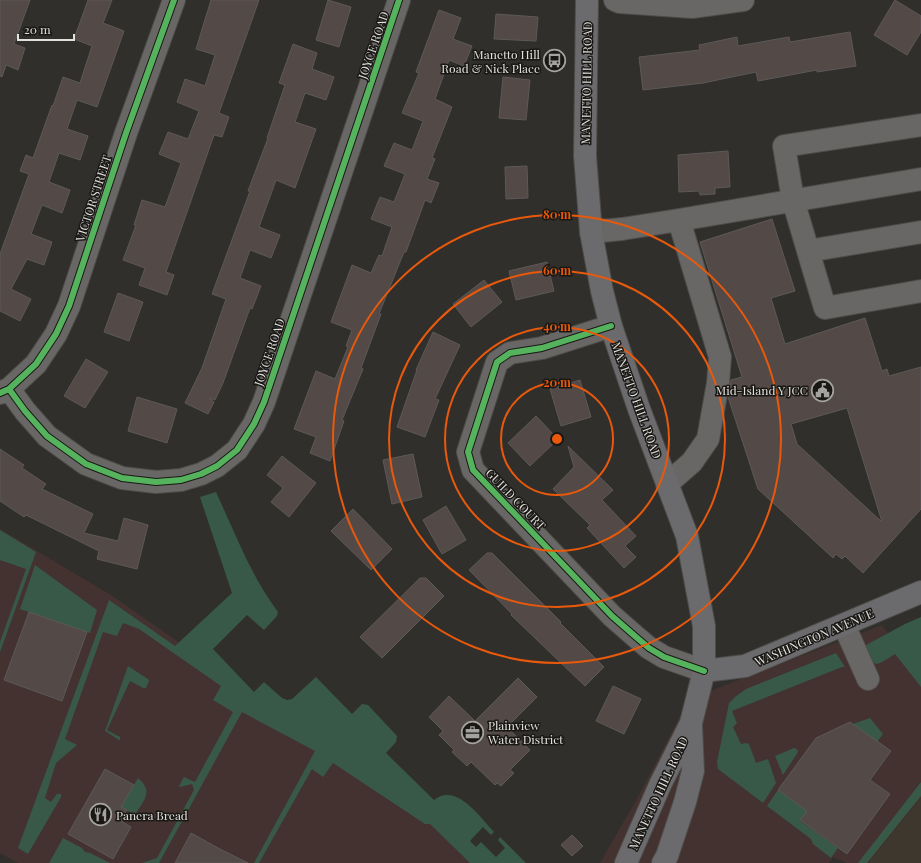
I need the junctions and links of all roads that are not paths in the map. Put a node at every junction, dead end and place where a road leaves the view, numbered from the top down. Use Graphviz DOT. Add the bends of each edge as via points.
graph roads {
  1 [pos="174,0"];
  2 [pos="399,0"];
  3 [pos="587,0"];
  4 [pos="615,0"];
  5 [pos="743,0"];
  6 [pos="921,125"];
  7 [pos="921,179"];
  8 [pos="793,200"];
  9 [pos="679,220"];
  10 [pos="591,232"];
  11 [pos="921,232"];
  12 [pos="808,250"];
  13 [pos="921,291"];
  14 [pos="611,326"];
  15 [pos="4,391"];
  16 [pos="667,484"];
  17 [pos="921,592"];
  18 [pos="844,624"];
  19 [pos="704,670"];
  20 [pos="868,679"];
  21 [pos="691,723"];
  22 [pos="626,863"];
  23 [pos="663,863"];
  1 -- 15 [label="street, VICTOR STREET" via="126,133 69,306 56,334 36,364"];
  2 -- 15 [label="street, JOYCE ROAD" via="264,402 254,424 237,450 217,466 181,480 156,482 122,478 86,464 47,436"];
  3 -- 10 [label="main road, MANETTO HILL ROAD" via="585,156"];
  4 -- 5 [label="street" via="692,8"];
  6 -- 8 [label="street" via="784,146"];
  7 -- 8 [label="street"];
  8 -- 9 [label="street"];
  8 -- 12 [label="street"];
  9 -- 10 [label="street"];
  9 -- 16 [label="street" via="720,357 708,439 692,462"];
  10 -- 14 [label="main road, MANETTO HILL ROAD"];
  11 -- 12 [label="street"];
  12 -- 13 [label="street" via="825,308"];
  14 -- 16 [label="main road, MANETTO HILL ROAD"];
  14 -- 19 [label="street, GUILD COURT" via="542,348 510,353 497,362 468,452 473,470 612,616 649,648 664,657"];
  16 -- 19 [label="main road, MANETTO HILL ROAD" via="687,536 704,626"];
  17 -- 18 [label="main road, WASHINGTON AVENUE"];
  18 -- 19 [label="main road, WASHINGTON AVENUE" via="745,666"];
  18 -- 20 [label="street"];
  19 -- 21 [label="main road, MANETTO HILL ROAD"];
  21 -- 22 [label="main road, MANETTO HILL ROAD" via="660,785"];
  21 -- 23 [label="main road, MANETTO HILL ROAD" via="693,771 685,802"];
}
